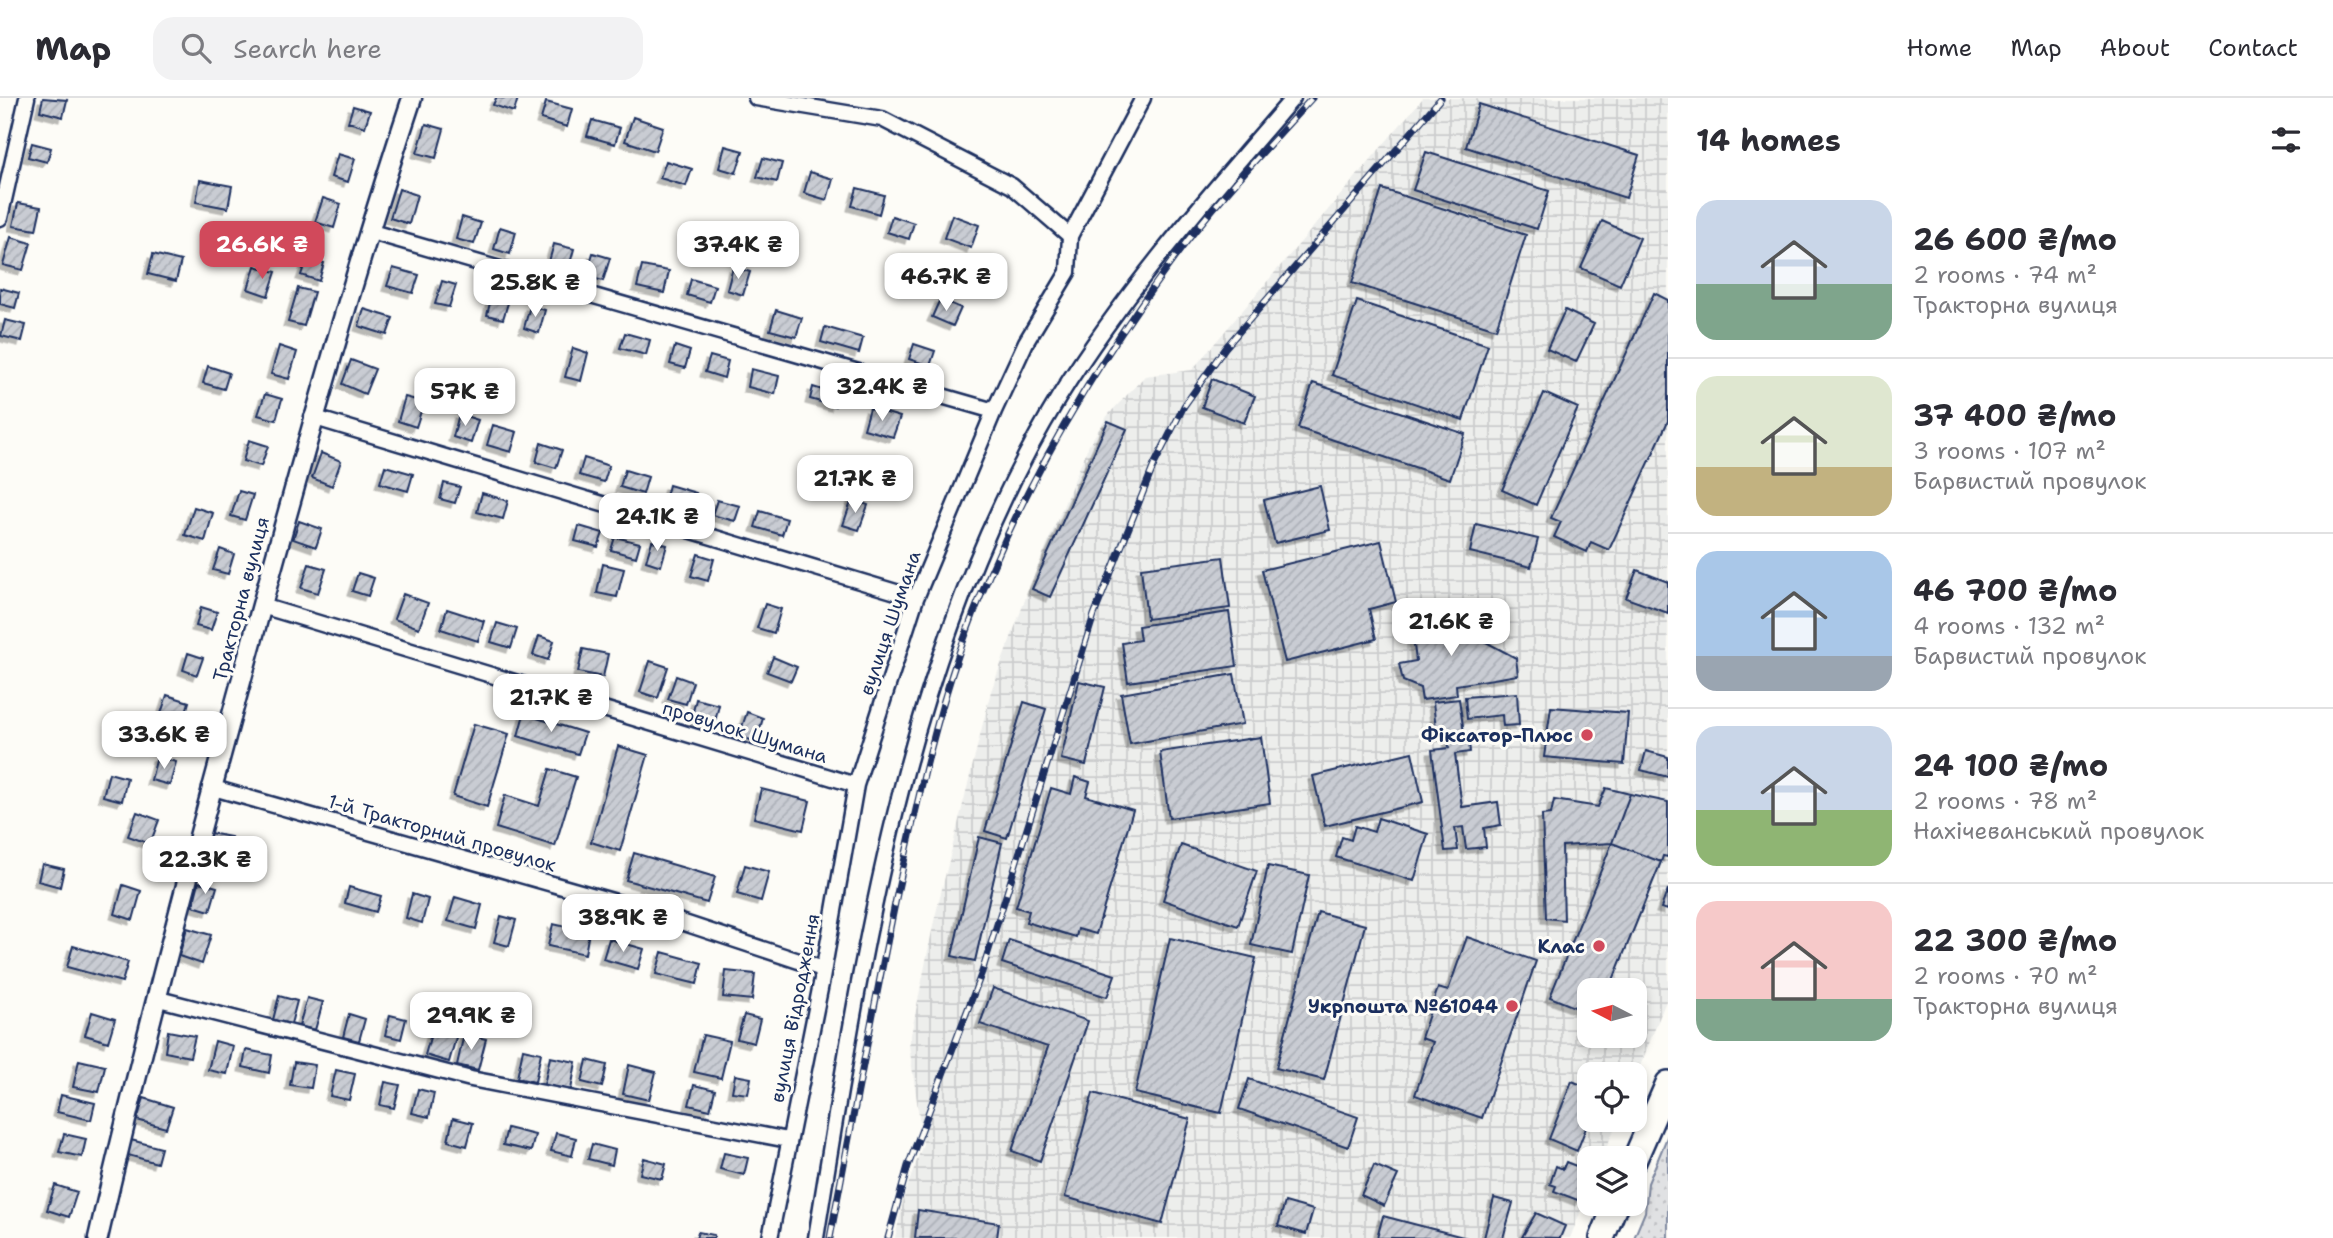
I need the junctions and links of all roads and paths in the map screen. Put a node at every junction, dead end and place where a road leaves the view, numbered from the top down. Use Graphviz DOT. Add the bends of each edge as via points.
graph roads {
  1 [pos="27,98"];
  2 [pos="412,98"];
  3 [pos="756,98"];
  4 [pos="1143,98"];
  5 [pos="1293,98"];
  6 [pos="0,218"];
  7 [pos="368,231"];
  8 [pos="1070,236"];
  9 [pos="994,411"];
  10 [pos="312,418"];
  11 [pos="916,598"];
  12 [pos="262,606"];
  13 [pos="856,785"];
  14 [pos="210,787"];
  15 [pos="823,970"];
  16 [pos="155,998"];
  17 [pos="1668,1083"];
  18 [pos="788,1140"];
  19 [pos="1641,1146"];
  20 [pos="1611,1216"];
  21 [pos="98,1238"];
  22 [pos="770,1238"];
  23 [pos="816,1238"];
  24 [pos="1602,1238"];
  1 -- 6 [label="street"];
  2 -- 7 [label="street, Тракторна вулиця"];
  3 -- 8 [label="street" via="883,119 1012,186"];
  4 -- 8 [label="street, вулиця Шумана"];
  5 -- 23 [label="street" via="1114,313 1040,433 968,585 932,683 899,796 829,1144"];
  7 -- 9 [label="street"];
  7 -- 10 [label="street, Тракторна вулиця"];
  8 -- 9 [label="street, вулиця Шумана" via="1068,272 1026,342"];
  9 -- 11 [label="street, вулиця Шумана"];
  10 -- 11 [label="street"];
  10 -- 12 [label="street, Тракторна вулиця"];
  11 -- 13 [label="street, вулиця Шумана"];
  12 -- 13 [label="street, провулок Шумана"];
  12 -- 14 [label="street, Тракторна вулиця"];
  13 -- 15 [label="street, вулиця Відродження"];
  14 -- 15 [label="street, 1-й Тракторний провулок" via="650,912"];
  14 -- 16 [label="street, Тракторна вулиця"];
  15 -- 18 [label="street, вулиця Відродження"];
  16 -- 18 [label="street" via="471,1079"];
  16 -- 21 [label="street, Тракторна вулиця"];
  17 -- 19 [label="main road"];
  18 -- 22 [label="street, вулиця Відродження"];
  20 -- 24 [label="main road"];
}
